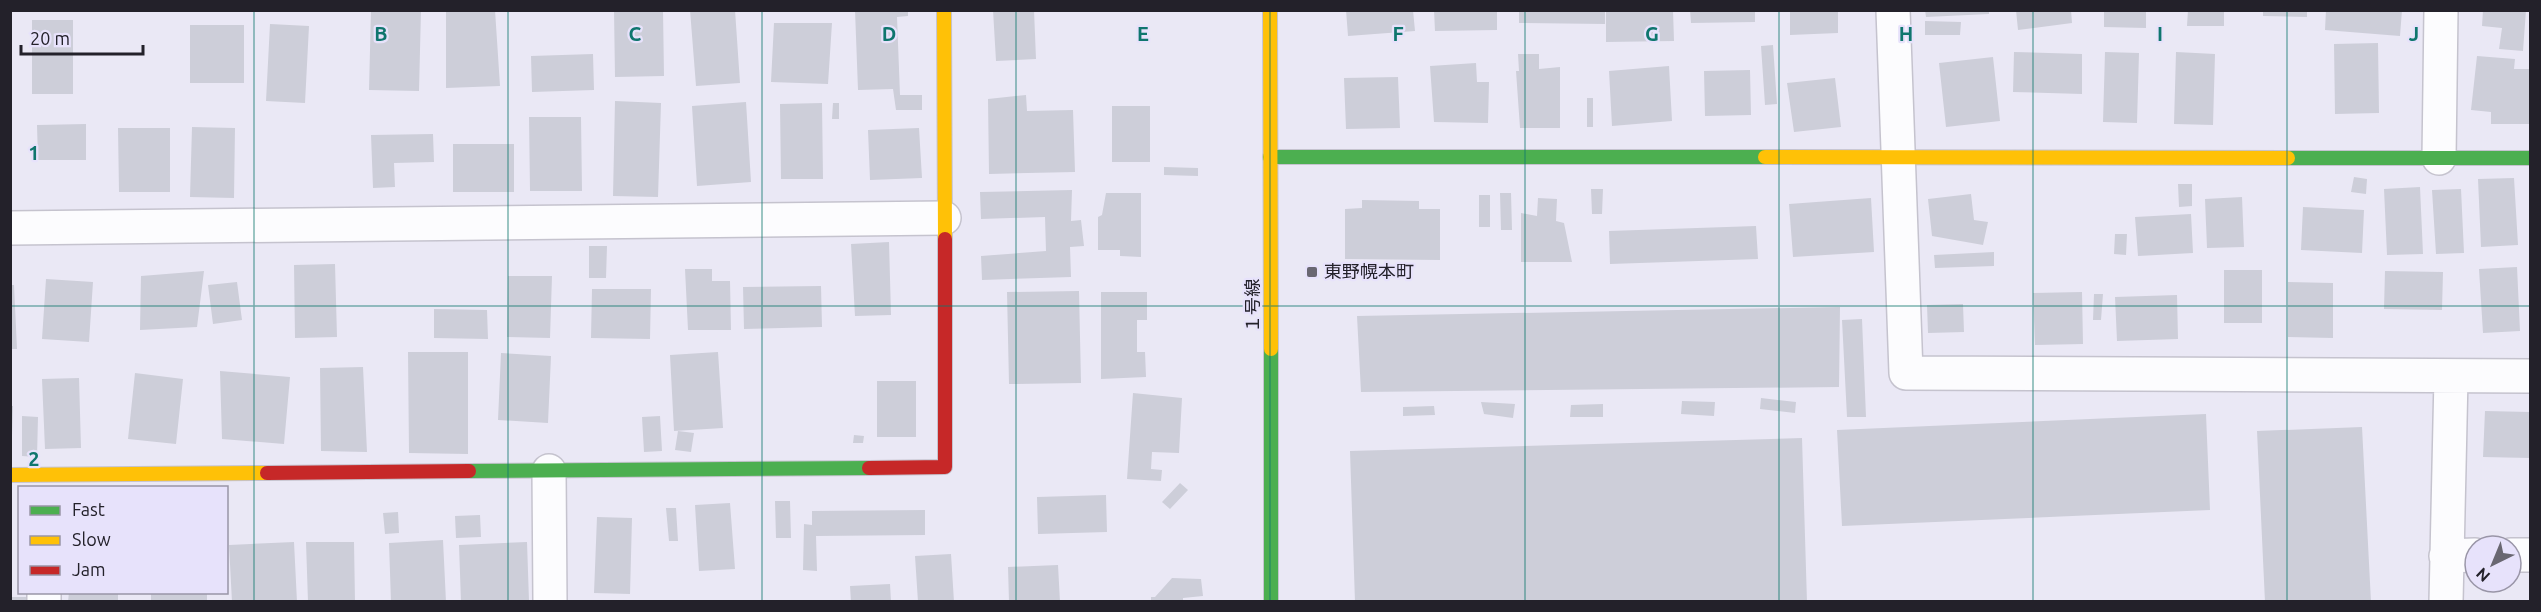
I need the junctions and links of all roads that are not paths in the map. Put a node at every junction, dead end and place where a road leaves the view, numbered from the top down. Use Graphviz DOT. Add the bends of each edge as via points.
graph roads {
  1 [pos="944,10"];
  2 [pos="1270,10"];
  3 [pos="1893,10"];
  4 [pos="2441,10"];
  5 [pos="1899,156"];
  6 [pos="1270,157"];
  7 [pos="2439,158"];
  8 [pos="2530,158"];
  9 [pos="944,218"];
  10 [pos="10,228"];
  11 [pos="2530,376"];
  12 [pos="2451,378"];
  13 [pos="549,471"];
  14 [pos="31,479"];
  15 [pos="2460,555"];
  16 [pos="550,602"];
  17 [pos="1271,602"];
  18 [pos="2446,602"];
  1 -- 9 [label="street"];
  2 -- 6 [label="street, １号線"];
  3 -- 5 [label="street"];
  4 -- 7 [label="street"];
  5 -- 6 [label="street"];
  5 -- 7 [label="street"];
  5 -- 12 [label="street" via="1906,373"];
  6 -- 17 [label="street, １号線"];
  7 -- 8 [label="street"];
  9 -- 10 [label="street"];
  9 -- 13 [label="street" via="945,467"];
  11 -- 12 [label="street"];
  12 -- 15 [label="street"];
  13 -- 14 [label="street"];
  13 -- 16 [label="street"];
  15 -- 18 [label="street"];
}
